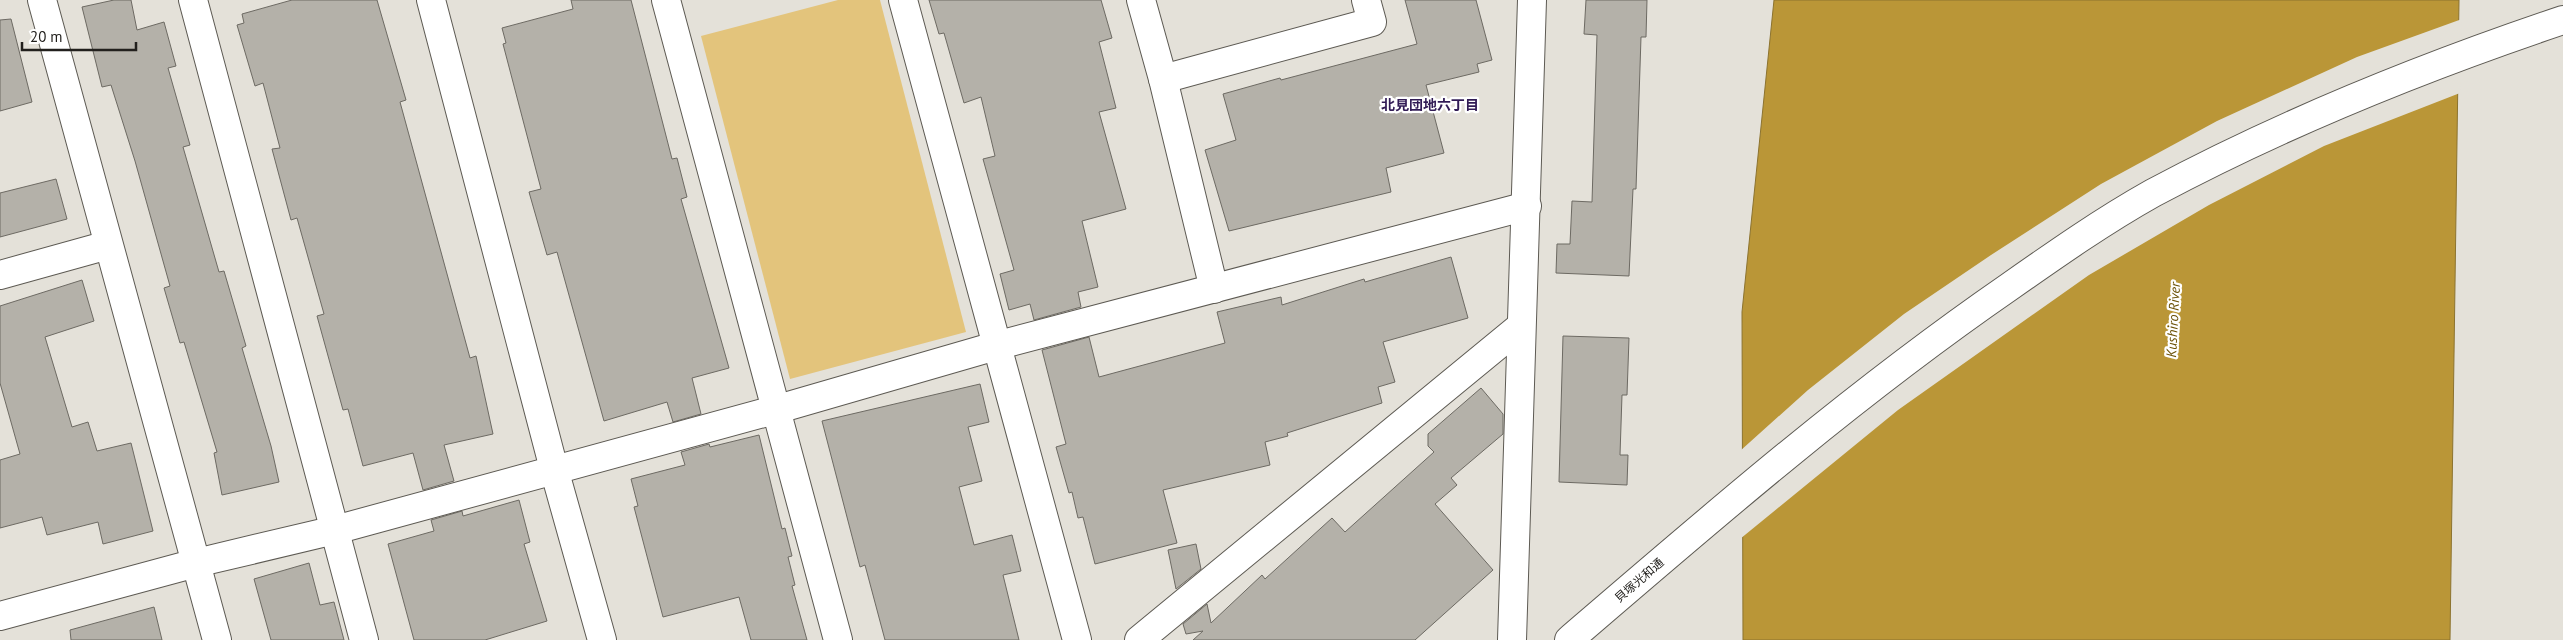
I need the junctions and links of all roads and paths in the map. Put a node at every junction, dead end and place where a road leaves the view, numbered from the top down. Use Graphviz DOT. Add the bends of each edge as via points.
graph roads {
  1 [pos="42,0"];
  2 [pos="193,0"];
  3 [pos="431,0"];
  4 [pos="666,0"];
  5 [pos="903,0"];
  6 [pos="1141,0"];
  7 [pos="1366,0"];
  8 [pos="1532,0"];
  9 [pos="2563,20"];
  10 [pos="1163,78"];
  11 [pos="1527,206"];
  12 [pos="108,245"];
  13 [pos="0,275"];
  14 [pos="1214,289"];
  15 [pos="1521,326"];
  16 [pos="999,346"];
  17 [pos="778,409"];
  18 [pos="554,469"];
  19 [pos="335,530"];
  20 [pos="196,563"];
  21 [pos="0,616"];
  22 [pos="216,640"];
  23 [pos="364,640"];
  24 [pos="602,640"];
  25 [pos="838,640"];
  26 [pos="1077,640"];
  27 [pos="1138,640"];
  28 [pos="1512,640"];
  29 [pos="1570,640"];
  1 -- 12 [label="street"];
  2 -- 19 [label="street"];
  3 -- 18 [label="street"];
  4 -- 17 [label="street"];
  5 -- 16 [label="street"];
  6 -- 10 [label="street"];
  7 -- 10 [label="street" via="1372,22"];
  8 -- 11 [label="street"];
  9 -- 29 [label="street, 貝塚光和通" via="2492,44 2318,113 2152,194 2068,246 1968,315 1830,418"];
  10 -- 14 [label="street"];
  11 -- 14 [label="street"];
  11 -- 15 [label="street"];
  12 -- 13 [label="street"];
  12 -- 20 [label="street"];
  14 -- 16 [label="street"];
  15 -- 27 [label="street"];
  15 -- 28 [label="street"];
  16 -- 17 [label="street"];
  16 -- 26 [label="street"];
  17 -- 18 [label="street"];
  17 -- 25 [label="street"];
  18 -- 19 [label="street"];
  18 -- 24 [label="street"];
  19 -- 20 [label="street"];
  19 -- 23 [label="street"];
  20 -- 21 [label="street"];
  20 -- 22 [label="street"];
}
